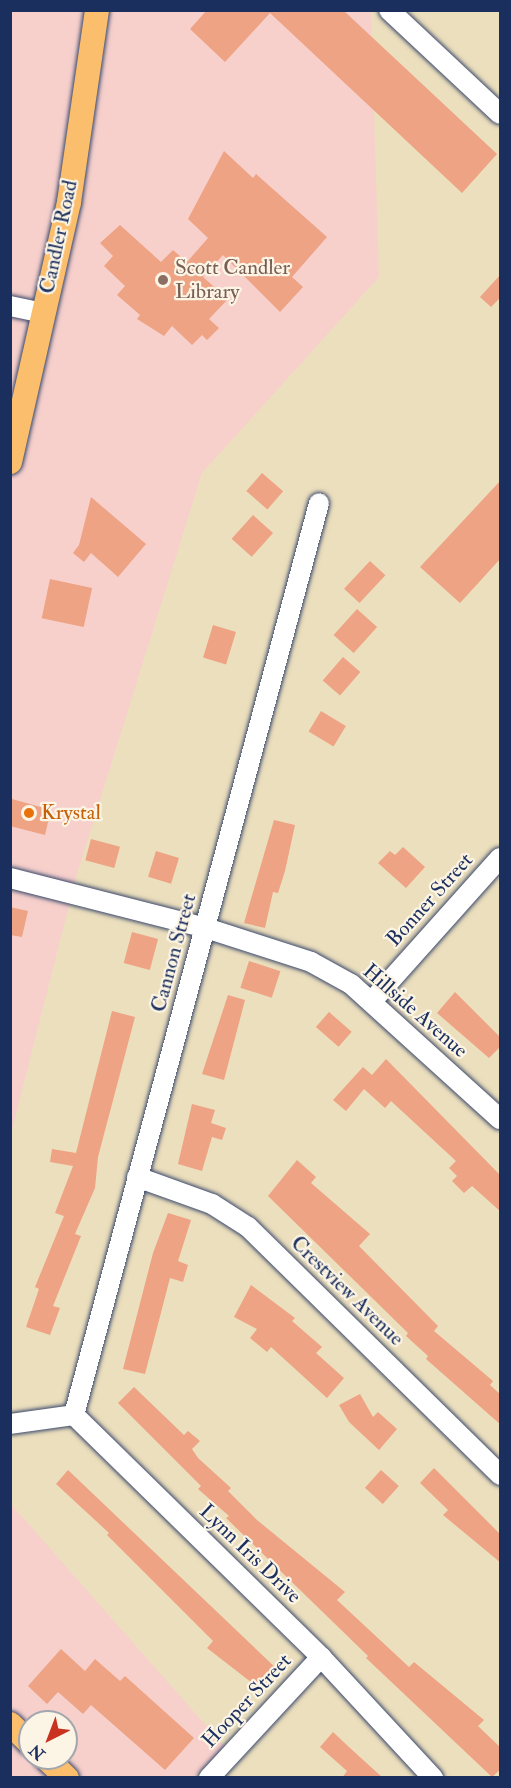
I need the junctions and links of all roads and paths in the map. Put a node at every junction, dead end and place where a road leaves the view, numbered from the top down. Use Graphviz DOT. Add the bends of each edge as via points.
graph roads {
  1 [pos="97,10"];
  2 [pos="389,10"];
  3 [pos="501,114"];
  4 [pos="10,306"];
  5 [pos="43,313"];
  6 [pos="10,462"];
  7 [pos="319,503"];
  8 [pos="501,858"];
  9 [pos="10,879"];
  10 [pos="206,928"];
  11 [pos="372,1001"];
  12 [pos="501,1119"];
  13 [pos="137,1177"];
  14 [pos="74,1415"];
  15 [pos="10,1424"];
  16 [pos="501,1475"];
  17 [pos="321,1657"];
  18 [pos="209,1778"];
  19 [pos="433,1778"];
  1 -- 5 [label="main road, Candler Road" via="69,202"];
  2 -- 3 [label="street"];
  4 -- 5 [label="street"];
  5 -- 6 [label="main road, Candler Road"];
  7 -- 10 [label="street, Cannon Street"];
  8 -- 11 [label="street, Bonner Street"];
  9 -- 10 [label="street, Hillside Avenue"];
  10 -- 11 [label="street, Hillside Avenue" via="311,962 351,984"];
  10 -- 13 [label="street, Cannon Street"];
  11 -- 12 [label="street, Hillside Avenue"];
  13 -- 14 [label="street, Cannon Street"];
  13 -- 16 [label="street, Crestview Avenue" via="213,1204 248,1227"];
  14 -- 15 [label="street"];
  14 -- 17 [label="street, Lynn Iris Drive"];
  17 -- 18 [label="street, Hooper Street"];
  17 -- 19 [label="street, Lynn Iris Drive"];
}
